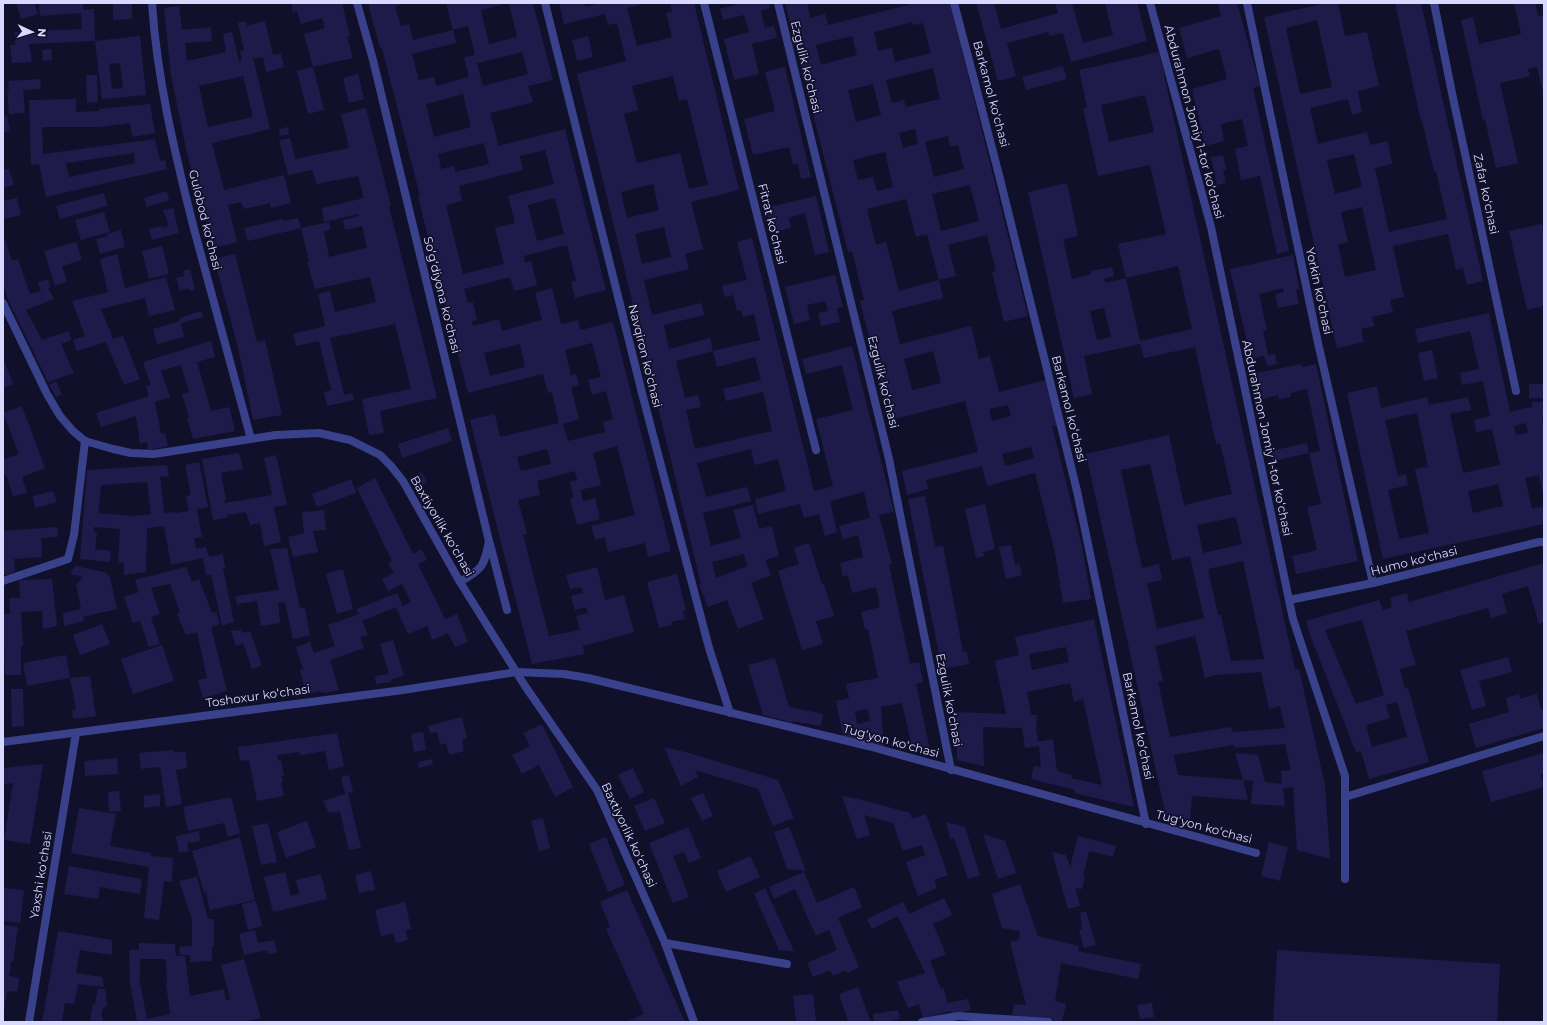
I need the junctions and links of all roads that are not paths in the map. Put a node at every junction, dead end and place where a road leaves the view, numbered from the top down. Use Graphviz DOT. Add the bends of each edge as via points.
graph roads {
  1 [pos="152,3"];
  2 [pos="357,3"];
  3 [pos="545,3"];
  4 [pos="704,3"];
  5 [pos="778,3"];
  6 [pos="954,3"];
  7 [pos="1150,3"];
  8 [pos="1247,3"];
  9 [pos="1434,3"];
  10 [pos="3,303"];
  11 [pos="1516,391"];
  12 [pos="251,439"];
  13 [pos="85,441"];
  14 [pos="816,450"];
  15 [pos="489,541"];
  16 [pos="1544,542"];
  17 [pos="3,581"];
  18 [pos="460,582"];
  19 [pos="1373,583"];
  20 [pos="1289,600"];
  21 [pos="507,610"];
  22 [pos="516,672"];
  23 [pos="730,713"];
  24 [pos="76,733"];
  25 [pos="1544,736"];
  26 [pos="3,742"];
  27 [pos="951,770"];
  28 [pos="1345,798"];
  29 [pos="1146,824"];
  30 [pos="1256,853"];
  31 [pos="1345,879"];
  32 [pos="665,943"];
  33 [pos="787,964"];
  34 [pos="28,1022"];
  35 [pos="694,1022"];
  36 [pos="922,1022"];
  37 [pos="1048,1022"];
  1 -- 12 [label="street, Gulobod koʻchasi" via="163,93 184,189"];
  2 -- 15 [label="street, Soʻgʻdiyona koʻchasi"];
  3 -- 23 [label="street, Navqiron koʻchasi" via="643,397 709,648"];
  4 -- 14 [label="street, Fitrat koʻchasi"];
  5 -- 27 [label="street, Ezgulik koʻchasi" via="889,459"];
  6 -- 29 [label="street, Barkamol koʻchasi" via="1077,491"];
  7 -- 20 [label="street, Abdurahmon Jomiy 1-tor koʻchasi" via="1211,227"];
  8 -- 19 [label="street, Yorkin koʻchasi" via="1318,343"];
  9 -- 11 [label="street, Zafar koʻchasi"];
  10 -- 13 [label="street, Baxtiyorlik koʻchasi" via="60,416"];
  12 -- 13 [label="street, Baxtiyorlik koʻchasi" via="154,454 131,453"];
  12 -- 18 [label="street, Baxtiyorlik koʻchasi" via="276,435 319,434 350,440 380,455 403,481"];
  13 -- 17 [label="street" via="74,535 68,559"];
  15 -- 18 [label="street, Soʻgʻdiyona koʻchasi" via="485,560 477,571"];
  15 -- 21 [label="street"];
  16 -- 19 [label="street, Humo koʻchasi"];
  18 -- 22 [label="street, Baxtiyorlik koʻchasi"];
  19 -- 20 [label="street, Humo koʻchasi"];
  20 -- 28 [label="street, Abdurahmon Jomiy 1-tor koʻchasi" via="1345,776"];
  22 -- 23 [label="street, Tugʻyon koʻchasi" via="588,678"];
  22 -- 24 [label="street, Toshoxur koʻchasi" via="403,690"];
  22 -- 32 [label="street, Baxtiyorlik koʻchasi" via="597,790"];
  23 -- 27 [label="street, Tugʻyon koʻchasi" via="868,746"];
  24 -- 26 [label="street, Toshoxur koʻchasi"];
  24 -- 34 [label="street, Yaxshi koʻchasi"];
  25 -- 28 [label="street"];
  27 -- 29 [label="street, Tugʻyon koʻchasi"];
  28 -- 31 [label="street, Abdurahmon Jomiy 1-tor koʻchasi"];
  29 -- 30 [label="street, Tugʻyon koʻchasi"];
  32 -- 33 [label="street"];
  32 -- 35 [label="street, Baxtiyorlik koʻchasi"];
  36 -- 37 [label="street" via="958,1016"];
}
